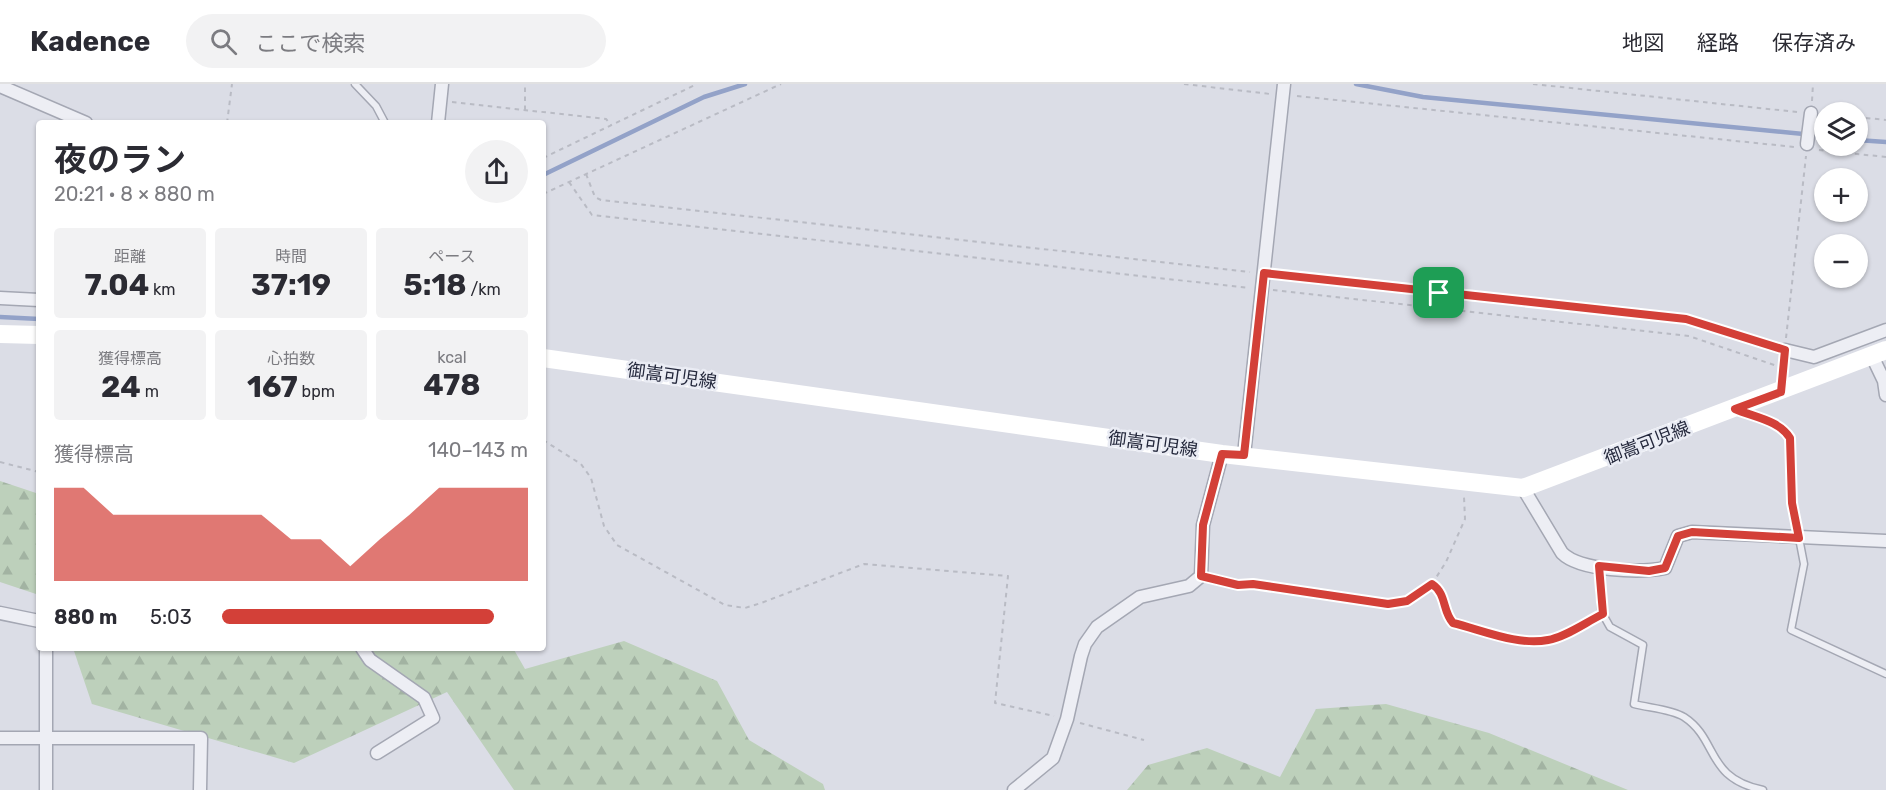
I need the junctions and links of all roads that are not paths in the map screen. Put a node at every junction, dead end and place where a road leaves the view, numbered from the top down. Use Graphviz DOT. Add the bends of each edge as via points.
graph roads {
  1 [pos="355,84"];
  2 [pos="442,84"];
  3 [pos="0,86"];
  4 [pos="1283,89"];
  5 [pos="1810,119"];
  6 [pos="79,120"];
  7 [pos="383,120"];
  8 [pos="438,120"];
  9 [pos="1807,146"];
  10 [pos="0,298"];
  11 [pos="36,300"];
  12 [pos="1886,330"];
  13 [pos="0,334"];
  14 [pos="36,335"];
  15 [pos="1785,350"];
  16 [pos="1879,353"];
  17 [pos="546,358"];
  18 [pos="1886,395"];
  19 [pos="1222,454"];
  20 [pos="1244,455"];
  21 [pos="1523,488"];
  22 [pos="1799,538"];
  23 [pos="1886,541"];
  24 [pos="1599,566"];
  25 [pos="0,613"];
  26 [pos="36,620"];
  27 [pos="46,651"];
  28 [pos="364,651"];
  29 [pos="1886,674"];
  30 [pos="0,738"];
  31 [pos="46,738"];
  32 [pos="376,753"];
  33 [pos="46,790"];
  34 [pos="200,790"];
  35 [pos="1014,790"];
  36 [pos="1763,790"];
  1 -- 7 [label="lane"];
  2 -- 8 [label="street"];
  3 -- 6 [label="street"];
  4 -- 20 [label="street"];
  5 -- 9 [label="street"];
  10 -- 11 [label="street"];
  12 -- 15 [label="street" via="1814,357"];
  13 -- 14 [label="main road"];
  16 -- 18 [label="street"];
  16 -- 21 [label="main road, 御嵩可児線"];
  17 -- 19 [label="main road, 御嵩可児線"];
  19 -- 20 [label="main road, 御嵩可児線"];
  19 -- 35 [label="street" via="1203,525 1201,576 1190,586 1140,597 1097,627 1085,644 1053,758"];
  20 -- 21 [label="main road, 御嵩可児線"];
  21 -- 24 [label="street" via="1563,553 1571,561"];
  22 -- 23 [label="street"];
  22 -- 24 [label="street" via="1692,532 1678,536 1665,568 1649,571"];
  22 -- 29 [label="lane" via="1804,564 1791,630"];
  24 -- 36 [label="lane" via="1603,614 1610,627 1643,645 1634,704 1681,715 1693,724 1728,775 1742,785"];
  25 -- 26 [label="street"];
  27 -- 31 [label="street"];
  28 -- 32 [label="street" via="370,660 424,698 433,718"];
  30 -- 31 [label="street"];
  31 -- 33 [label="street"];
  31 -- 34 [label="street" via="201,738"];
}
